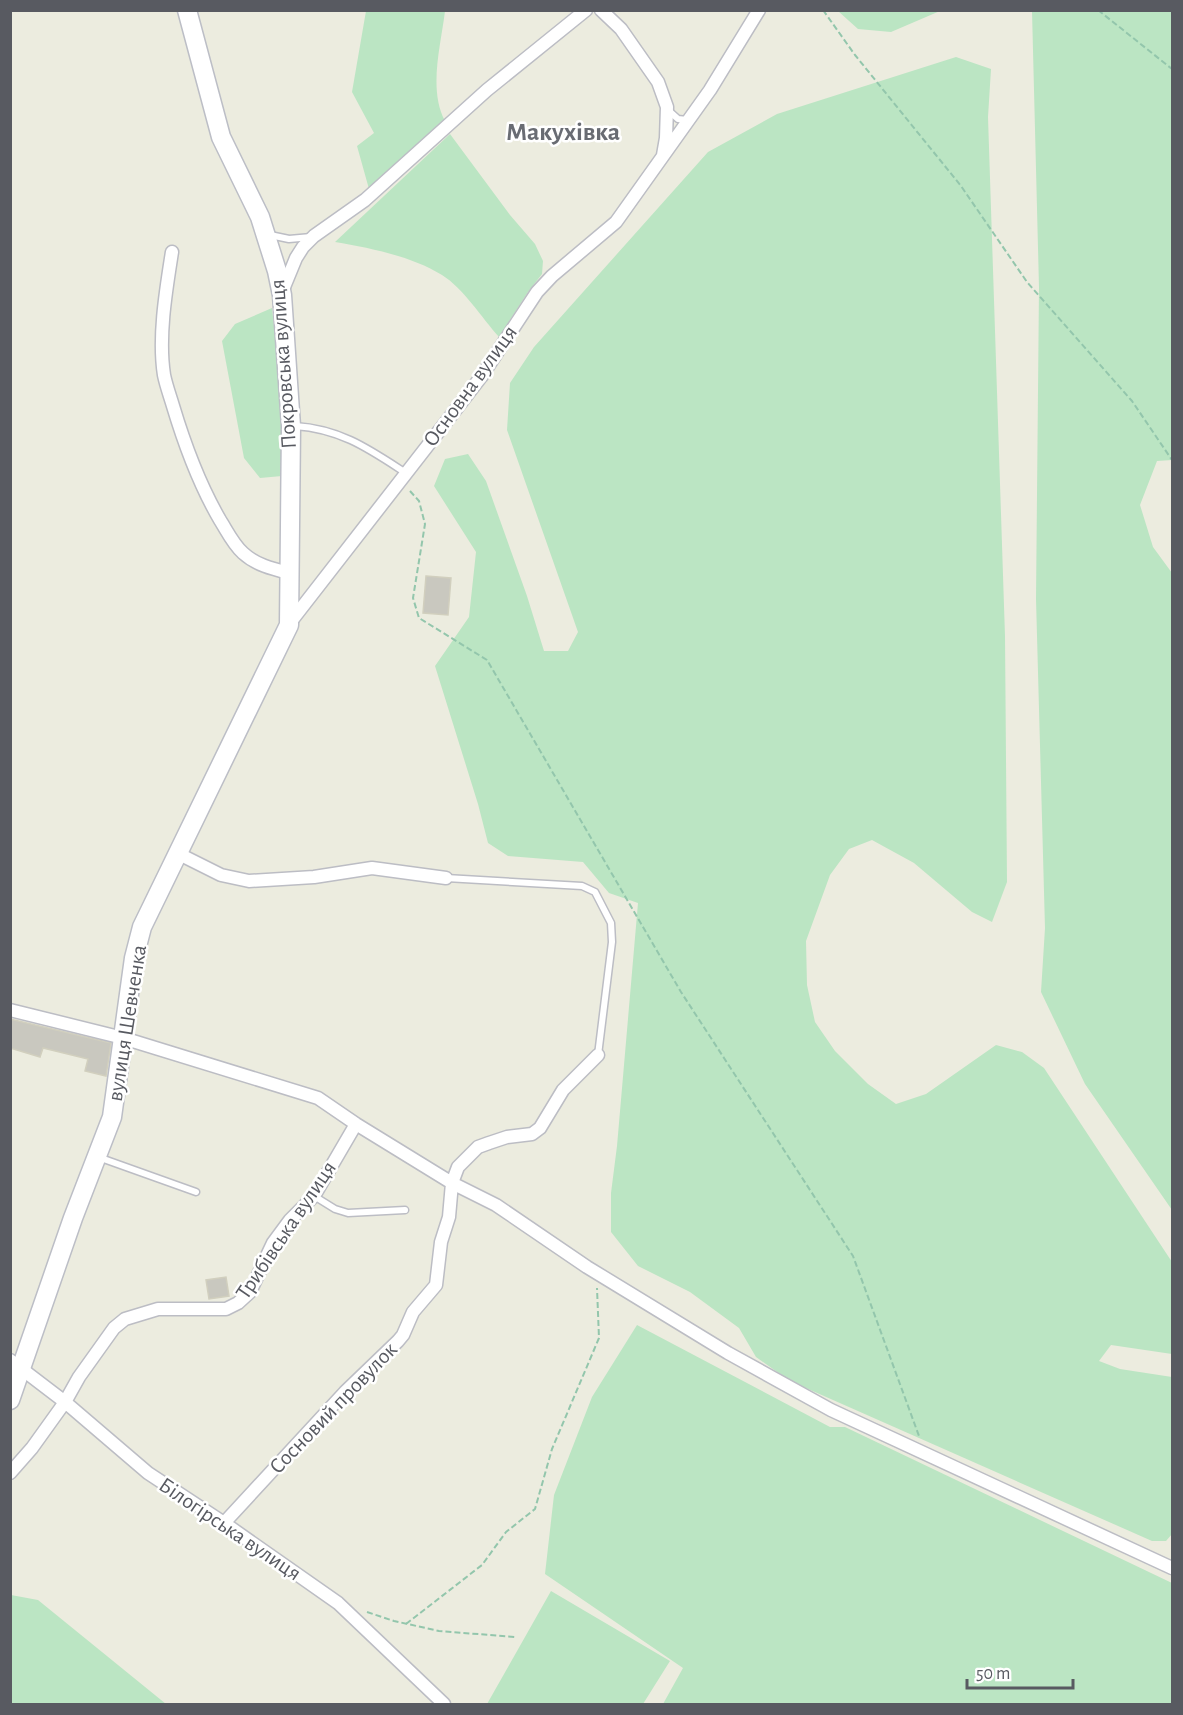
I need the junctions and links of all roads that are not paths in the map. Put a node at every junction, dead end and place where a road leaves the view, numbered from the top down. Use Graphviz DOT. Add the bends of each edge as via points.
graph roads {
  1 [pos="187,10"];
  2 [pos="586,10"];
  3 [pos="601,10"];
  4 [pos="759,10"];
  5 [pos="667,107"];
  6 [pos="689,120"];
  7 [pos="662,159"];
  8 [pos="265,234"];
  9 [pos="314,236"];
  10 [pos="172,252"];
  11 [pos="282,292"];
  12 [pos="291,426"];
  13 [pos="403,477"];
  14 [pos="289,573"];
  15 [pos="289,625"];
  16 [pos="177,853"];
  17 [pos="446,878"];
  18 [pos="10,1010"];
  19 [pos="123,1038"];
  20 [pos="598,1055"];
  21 [pos="356,1124"];
  22 [pos="98,1157"];
  23 [pos="452,1183"];
  24 [pos="196,1192"];
  25 [pos="314,1196"];
  26 [pos="405,1210"];
  27 [pos="16,1363"];
  28 [pos="10,1400"];
  29 [pos="65,1402"];
  30 [pos="10,1473"];
  31 [pos="224,1523"];
  32 [pos="1173,1568"];
  33 [pos="444,1704"];
  1 -- 8 [label="street, Покровська вулиця" via="221,136"];
  2 -- 9 [label="street" via="487,90 364,200"];
  3 -- 5 [label="street, Основна вулиця" via="621,29 658,82"];
  4 -- 6 [label="street, Основна вулиця"];
  5 -- 6 [label="lane" via="673,117"];
  5 -- 7 [label="street, Основна вулиця"];
  6 -- 7 [label="street, Основна вулиця"];
  7 -- 13 [label="street, Основна вулиця" via="616,222 537,292 481,377"];
  8 -- 9 [label="lane" via="289,238"];
  8 -- 11 [label="street, Покровська вулиця"];
  9 -- 11 [label="street" via="303,247"];
  10 -- 14 [label="street" via="162,342 164,375 184,443 205,494 232,540 257,563"];
  11 -- 12 [label="street, Покровська вулиця"];
  12 -- 13 [label="lane" via="318,428 365,446"];
  12 -- 14 [label="street, Покровська вулиця"];
  13 -- 15 [label="street, Основна вулиця"];
  14 -- 15 [label="street, Покровська вулиця"];
  15 -- 16 [label="street, вулиця Шевченка"];
  16 -- 17 [label="street" via="221,875 249,881 372,868"];
  16 -- 19 [label="street, вулиця Шевченка" via="142,927"];
  17 -- 20 [label="lane" via="582,886 595,892 611,923 612,942"];
  18 -- 19 [label="street"];
  19 -- 21 [label="street" via="318,1098"];
  19 -- 22 [label="street, вулиця Шевченка" via="112,1117"];
  20 -- 23 [label="street" via="563,1090 540,1128 532,1134 507,1137 478,1148 458,1167"];
  21 -- 23 [label="street"];
  21 -- 25 [label="street, Трибівська вулиця"];
  22 -- 24 [label="lane"];
  22 -- 27 [label="street, вулиця Шевченка"];
  23 -- 31 [label="street, Сосновий провулок" via="436,1286 413,1312 403,1335"];
  23 -- 32 [label="street" via="496,1205 596,1273 728,1353 831,1410"];
  25 -- 26 [label="lane" via="348,1214"];
  25 -- 29 [label="street, Трибівська вулиця" via="273,1243 250,1292 238,1303 226,1309 158,1309 125,1319 114,1328"];
  27 -- 28 [label="street, вулиця Шевченка"];
  27 -- 29 [label="street, Білогірська вулиця"];
  29 -- 30 [label="street, Трибівська вулиця"];
  29 -- 31 [label="street, Білогірська вулиця" via="148,1473"];
  31 -- 33 [label="street, Білогірська вулиця" via="338,1603"];
}
